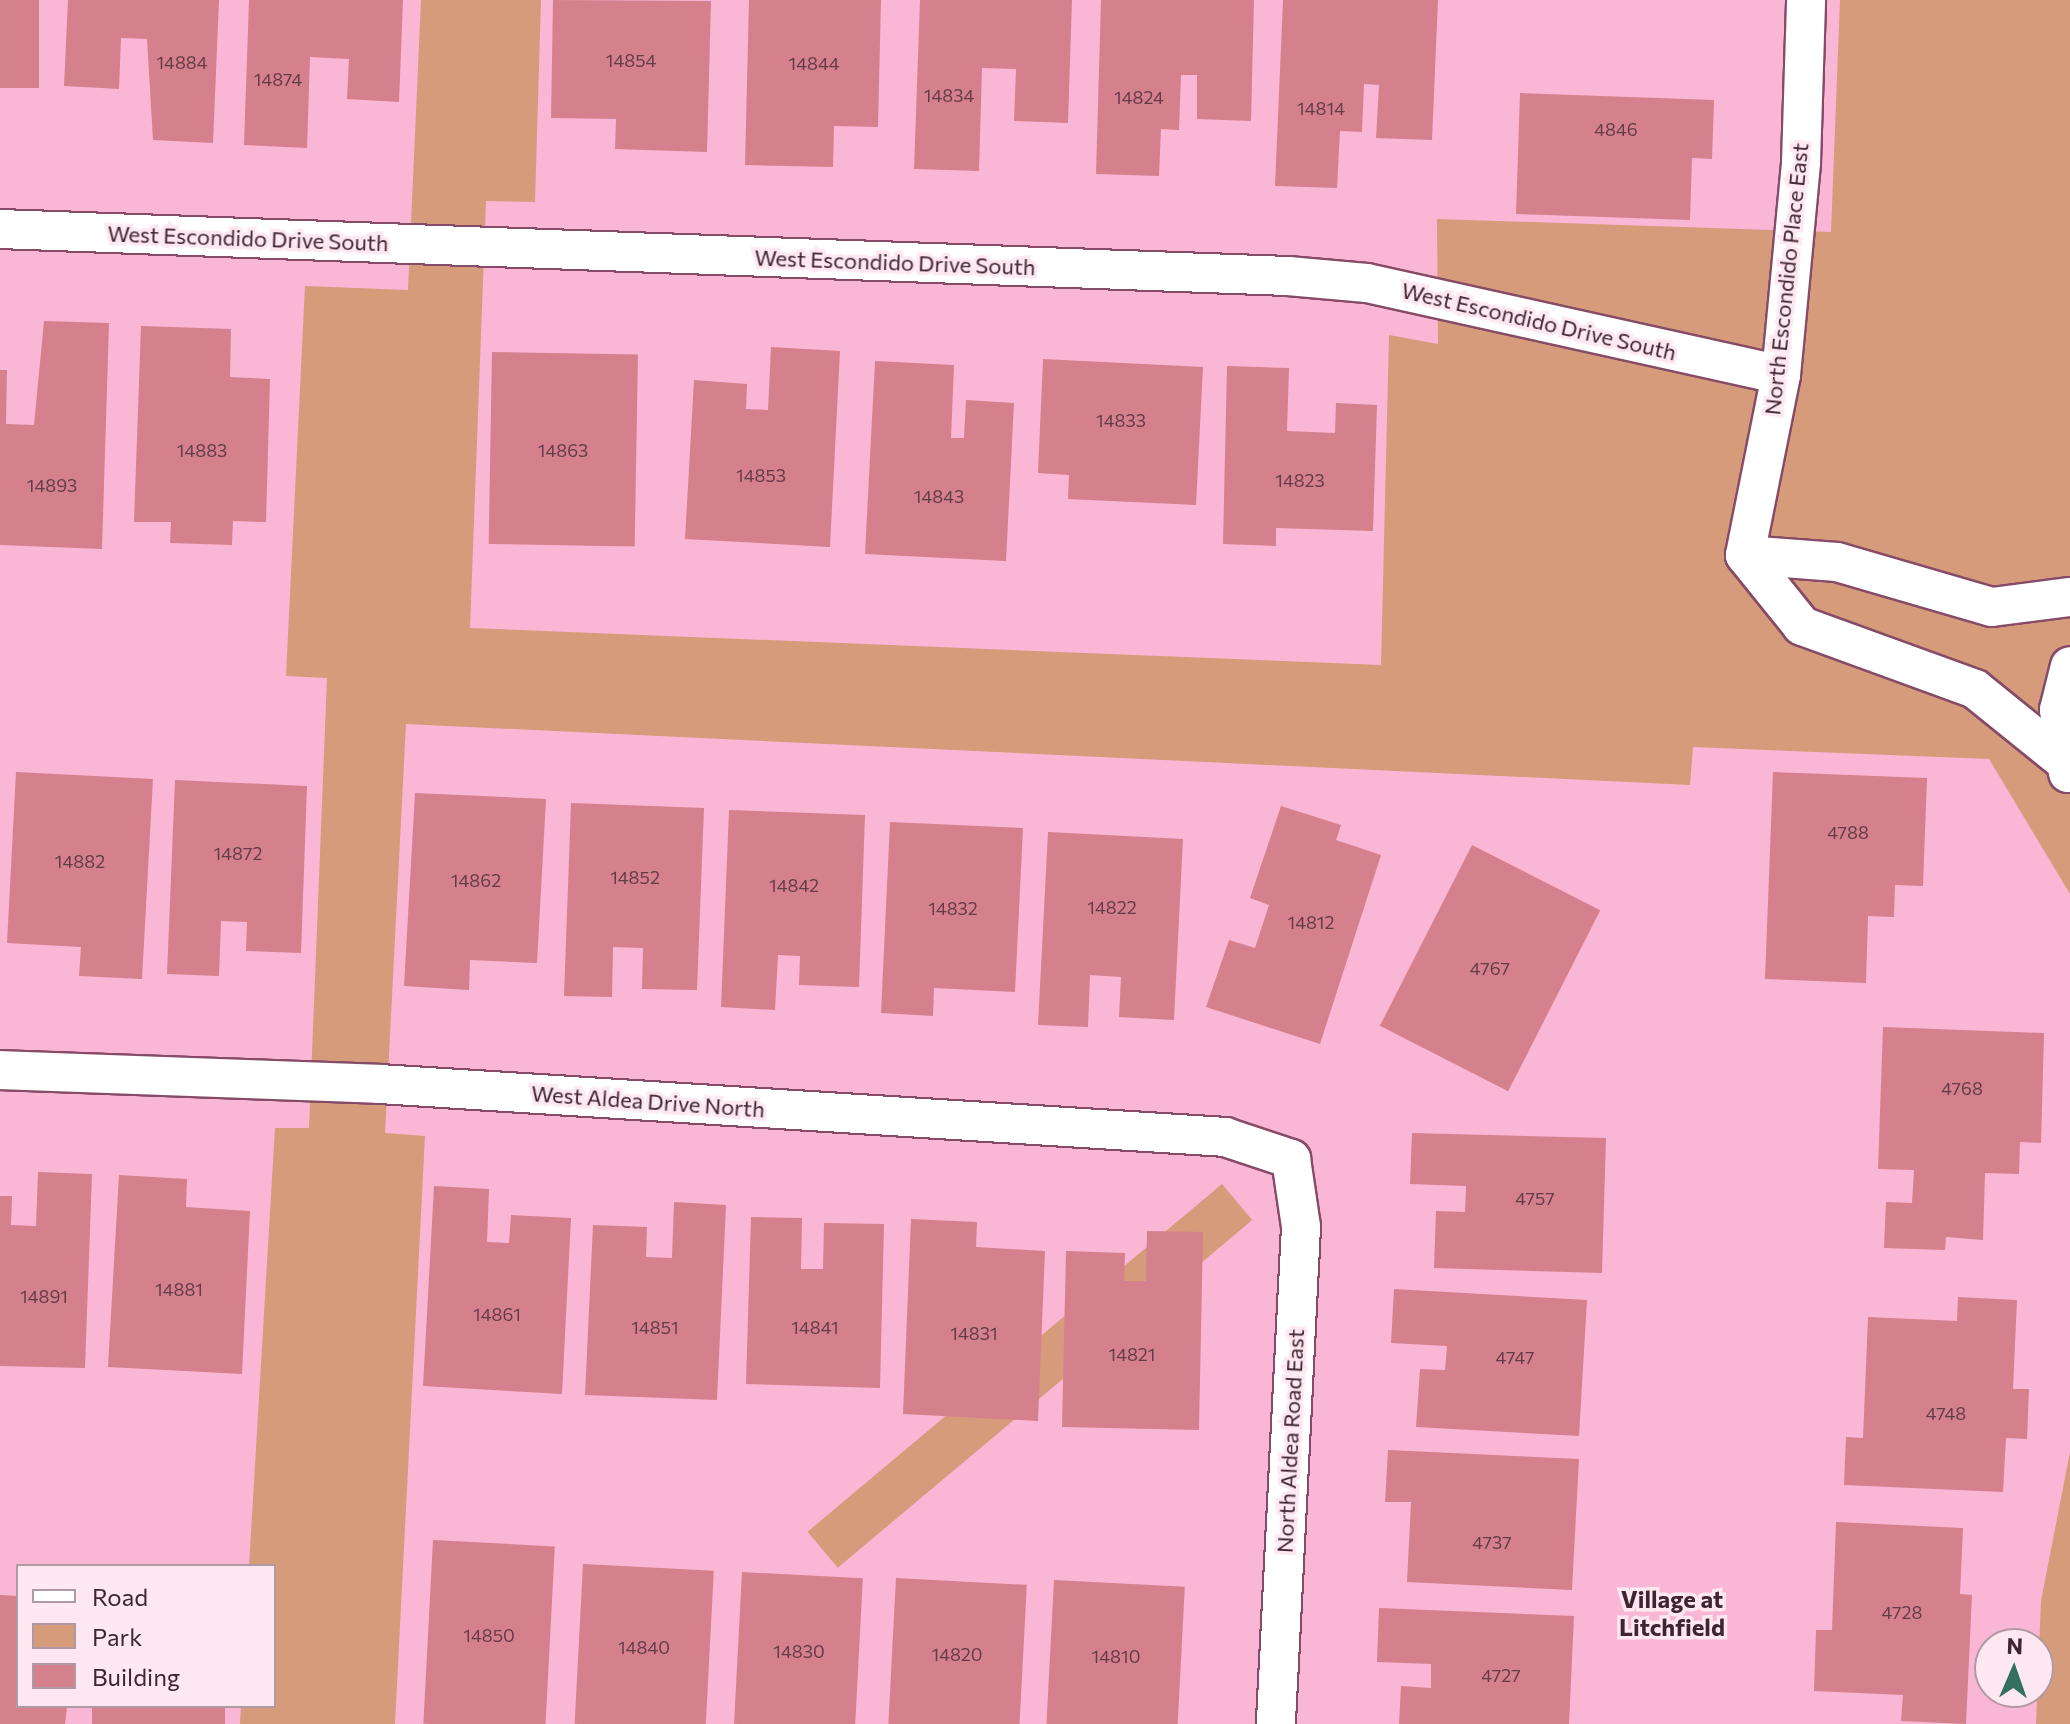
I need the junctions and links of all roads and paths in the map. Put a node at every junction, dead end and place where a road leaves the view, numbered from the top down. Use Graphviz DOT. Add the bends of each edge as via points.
graph roads {
  1 [pos="1806,0"];
  2 [pos="0,229"];
  3 [pos="1781,375"];
  4 [pos="1745,555"];
  5 [pos="2070,597"];
  6 [pos="2070,666"];
  7 [pos="2066,770"];
  8 [pos="0,1070"];
  9 [pos="1291,1159"];
  10 [pos="1276,1724"];
  1 -- 3 [label="street, North Escondido Place East" via="1801,162"];
  2 -- 3 [label="street, West Escondido Drive South" via="1288,276 1367,283"];
  3 -- 4 [label="street, North Escondido Place East"];
  4 -- 5 [label="street" via="1837,562 1992,607"];
  4 -- 7 [label="street" via="1802,626 1975,689"];
  6 -- 7 [label="street" via="2059,710"];
  8 -- 9 [label="street, West Aldea Drive North" via="379,1084 1225,1137"];
  9 -- 10 [label="street, North Aldea Road East" via="1301,1227"];
}
